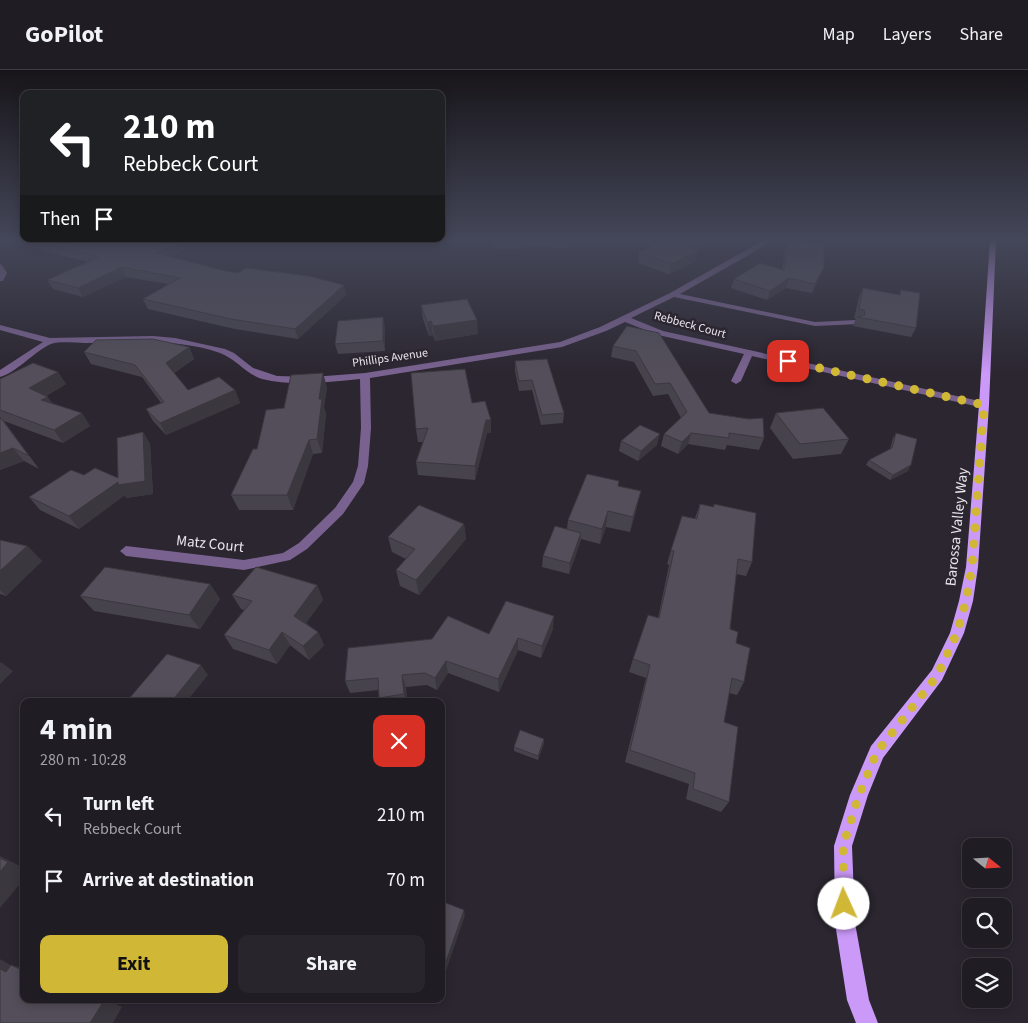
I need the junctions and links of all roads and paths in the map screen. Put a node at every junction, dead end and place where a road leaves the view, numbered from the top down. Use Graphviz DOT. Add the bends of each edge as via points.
graph roads {
  1 [pos="692,284"];
  2 [pos="991,284"];
  3 [pos="673,295"];
  4 [pos="625,319"];
  5 [pos="856,322"];
  6 [pos="0,327"];
  7 [pos="50,342"];
  8 [pos="749,353"];
  9 [pos="0,374"];
  10 [pos="365,376"];
  11 [pos="736,381"];
  12 [pos="984,405"];
  13 [pos="126,551"];
  14 [pos="867,1023"];
  1 -- 3 [label="street, Phillips Avenue"];
  2 -- 12 [label="main road, Barossa Valley Way"];
  3 -- 4 [label="street, Phillips Avenue"];
  3 -- 5 [label="street" via="815,324"];
  4 -- 8 [label="street, Rebbeck Court" via="661,333"];
  4 -- 10 [label="street, Phillips Avenue" via="562,344"];
  6 -- 7 [label="street, Phillips Avenue"];
  7 -- 9 [label="street"];
  7 -- 10 [label="street, Phillips Avenue" via="175,341 222,351 263,376 312,380"];
  8 -- 11 [label="street"];
  8 -- 12 [label="street, Rebbeck Court"];
  10 -- 13 [label="street, Matz Court" via="366,428 363,466 358,483 339,511 303,546 286,557 244,565"];
  12 -- 14 [label="main road, Barossa Valley Way" via="972,567 957,633 937,676 877,752 843,846 845,924 858,1000"];
}
